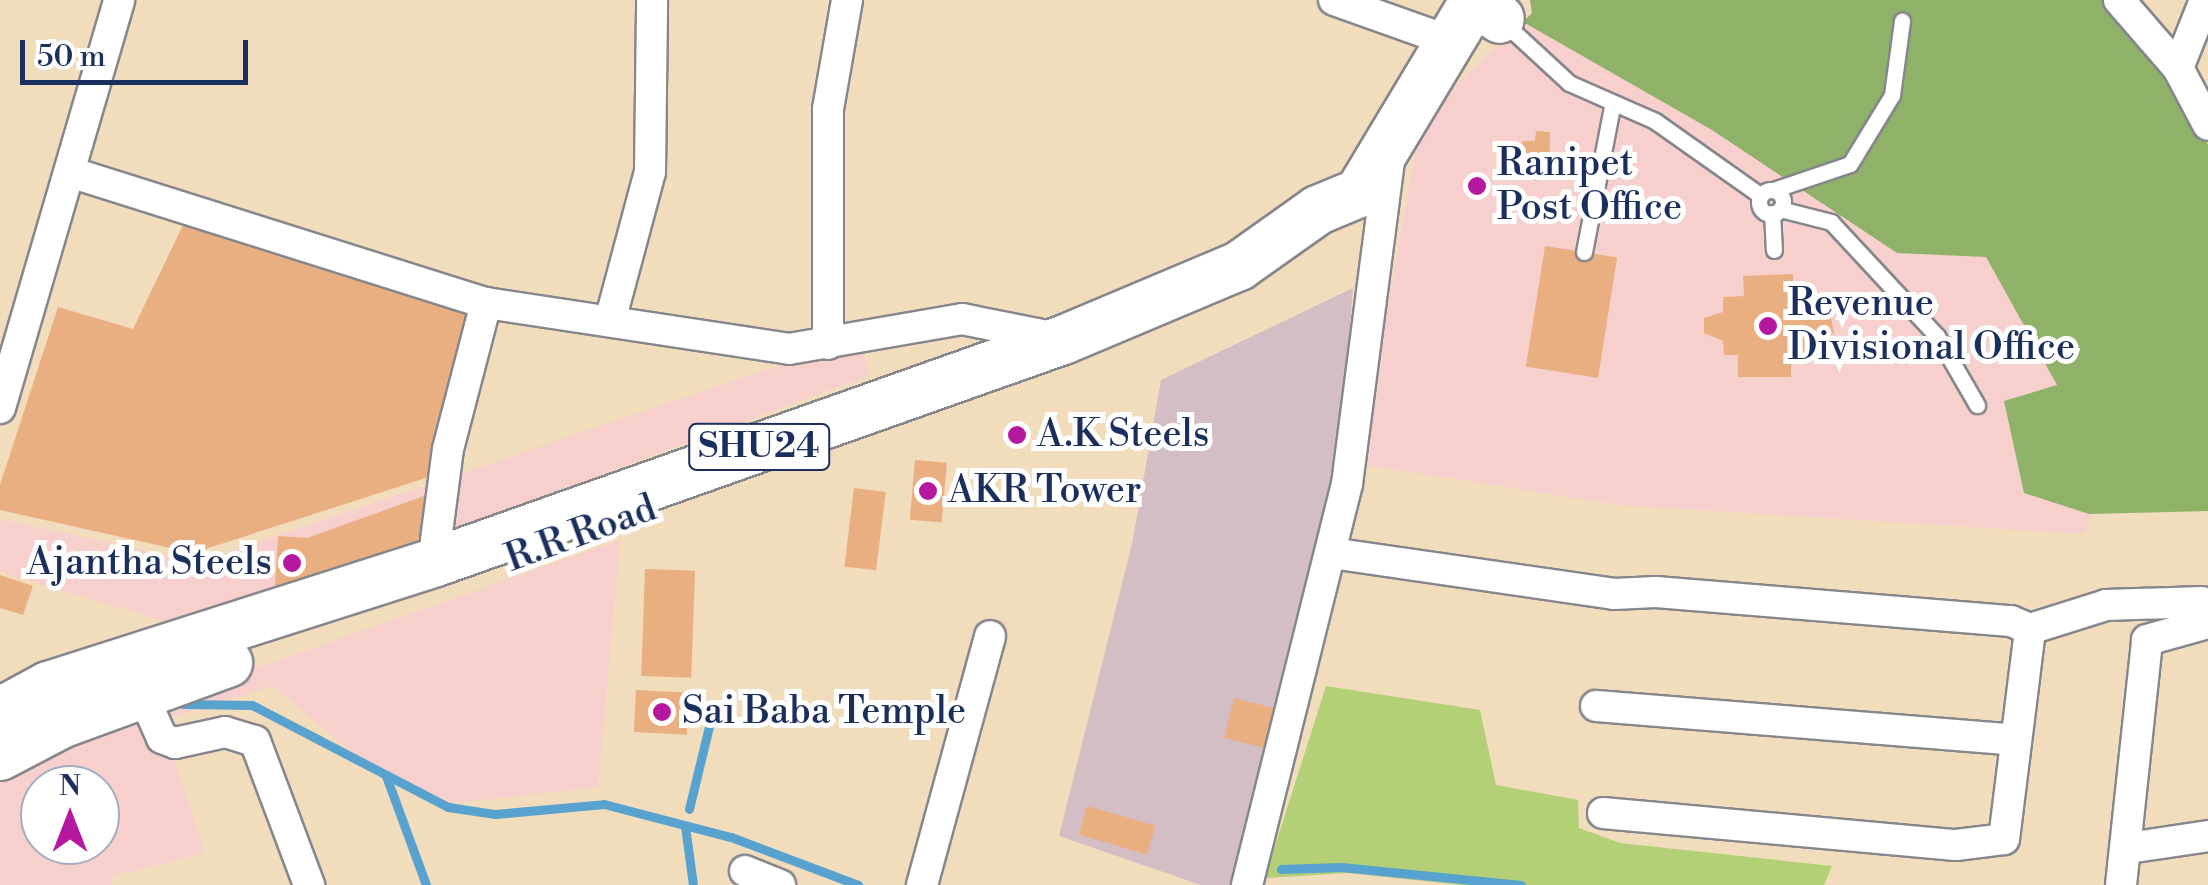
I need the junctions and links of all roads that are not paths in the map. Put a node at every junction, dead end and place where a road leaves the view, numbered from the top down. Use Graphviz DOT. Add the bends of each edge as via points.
graph roads {
  1 [pos="119,0"];
  2 [pos="652,0"];
  3 [pos="847,0"];
  4 [pos="1334,0"];
  5 [pos="2120,0"];
  6 [pos="2205,0"];
  7 [pos="1492,5"];
  8 [pos="1902,21"];
  9 [pos="1443,53"];
  10 [pos="2178,68"];
  11 [pos="1612,106"];
  12 [pos="2208,125"];
  13 [pos="1393,133"];
  14 [pos="74,173"];
  15 [pos="1767,192"];
  16 [pos="1359,193"];
  17 [pos="1776,212"];
  18 [pos="1774,250"];
  19 [pos="1584,252"];
  20 [pos="486,303"];
  21 [pos="610,322"];
  22 [pos="1063,340"];
  23 [pos="828,344"];
  24 [pos="1,401"];
  25 [pos="1977,405"];
  26 [pos="436,540"];
  27 [pos="1331,554"];
  28 [pos="2205,613"];
  29 [pos="2030,628"];
  30 [pos="990,636"];
  31 [pos="143,695"];
  32 [pos="1596,706"];
  33 [pos="0,712"];
  34 [pos="2016,740"];
  35 [pos="0,756"];
  36 [pos="1603,813"];
  37 [pos="2208,836"];
  38 [pos="2128,848"];
  39 [pos="745,871"];
  40 [pos="931,881"];
  41 [pos="309,885"];
  42 [pos="780,885"];
  43 [pos="1247,885"];
  44 [pos="2122,885"];
  1 -- 14 [label="street"];
  2 -- 21 [label="street" via="650,172"];
  3 -- 23 [label="street" via="828,109"];
  4 -- 9 [label="street"];
  5 -- 10 [label="street"];
  6 -- 10 [label="street"];
  7 -- 9 [label="main road, R.R Road / SHU24"];
  7 -- 11 [label="lane" via="1569,83"];
  8 -- 15 [label="lane" via="1892,96 1850,164"];
  9 -- 13 [label="main road, R.R Road / SHU24"];
  10 -- 12 [label="street"];
  11 -- 15 [label="lane" via="1655,121"];
  11 -- 19 [label="lane"];
  13 -- 16 [label="main road, R.R Road / SHU24"];
  13 -- 27 [label="street" via="1347,484"];
  14 -- 20 [label="street"];
  14 -- 24 [label="street"];
  15 -- 17 [label="lane" via="1762,210"];
  16 -- 22 [label="main road, R.R Road / SHU24" via="1318,210 1239,266"];
  16 -- 31 [label="main road, R.R Road / SHU24" via="1338,234 1221,301"];
  17 -- 18 [label="lane"];
  17 -- 25 [label="lane" via="1832,222 1937,336"];
  20 -- 21 [label="street"];
  20 -- 26 [label="street" via="448,449"];
  21 -- 23 [label="street" via="790,349"];
  22 -- 23 [label="street" via="962,320"];
  22 -- 33 [label="main road, R.R Road / SHU24" via="398,574 48,686"];
  27 -- 29 [label="street" via="1614,594 1972,617"];
  27 -- 43 [label="street"];
  28 -- 29 [label="street" via="2106,606"];
  28 -- 38 [label="street" via="2146,640"];
  29 -- 34 [label="street"];
  30 -- 40 [label="street"];
  31 -- 35 [label="main road, R.R Road / SHU24" via="61,724"];
  31 -- 41 [label="street" via="162,738 175,742 225,732 255,741"];
  32 -- 34 [label="street"];
  34 -- 36 [label="street" via="2004,840 1956,845"];
  37 -- 38 [label="street"];
  38 -- 44 [label="street"];
  39 -- 42 [label="street"];
}
